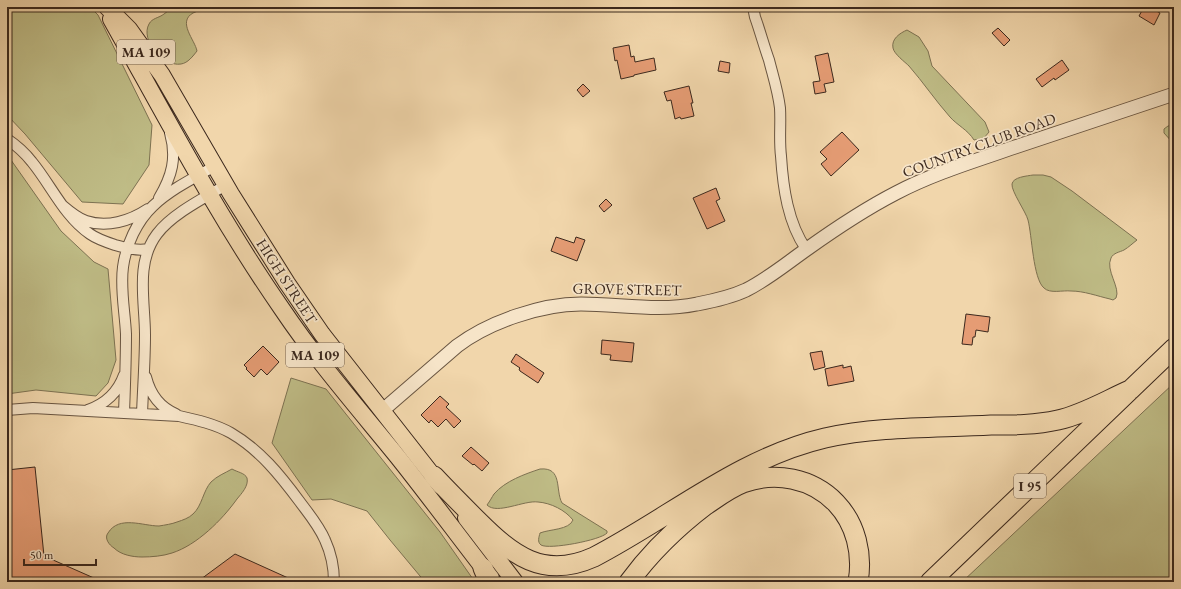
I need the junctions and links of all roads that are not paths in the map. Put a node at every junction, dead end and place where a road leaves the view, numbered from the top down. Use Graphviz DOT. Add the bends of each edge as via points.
graph roads {
  1 [pos="104,7"];
  2 [pos="107,7"];
  3 [pos="753,7"];
  4 [pos="1174,94"];
  5 [pos="162,109"];
  6 [pos="7,139"];
  7 [pos="214,166"];
  8 [pos="199,175"];
  9 [pos="226,185"];
  10 [pos="210,194"];
  11 [pos="154,205"];
  12 [pos="62,206"];
  13 [pos="127,248"];
  14 [pos="148,249"];
  15 [pos="806,249"];
  16 [pos="1174,348"];
  17 [pos="126,365"];
  18 [pos="144,367"];
  19 [pos="1130,390"];
  20 [pos="7,410"];
  21 [pos="88,410"];
  22 [pos="382,410"];
  23 [pos="124,413"];
  24 [pos="142,414"];
  25 [pos="179,416"];
  26 [pos="434,476"];
  27 [pos="489,577"];
  28 [pos="334,582"];
  29 [pos="515,582"];
  30 [pos="629,582"];
  31 [pos="858,582"];
  32 [pos="930,582"];
  1 -- 5 [label="main road, HIGH STREET / MA 109"];
  2 -- 7 [label="main road, HIGH STREET / MA 109" via="129,29 154,64"];
  3 -- 15 [label="street" via="780,108 780,156 787,200 795,229"];
  4 -- 15 [label="street, COUNTRY CLUB ROAD" via="984,157 896,192"];
  5 -- 8 [label="main road, HIGH STREET / MA 109"];
  5 -- 11 [label="street" via="171,136 174,158 167,184"];
  6 -- 12 [label="street" via="31,160"];
  7 -- 8 [label="street"];
  7 -- 9 [label="main road, HIGH STREET / MA 109"];
  8 -- 10 [label="main road, HIGH STREET / MA 109"];
  8 -- 11 [label="street"];
  9 -- 10 [label="street"];
  9 -- 22 [label="main road, HIGH STREET / MA 109" via="318,328"];
  10 -- 14 [label="street" via="161,229"];
  10 -- 27 [label="main road, HIGH STREET / MA 109" via="297,331"];
  11 -- 12 [label="street" via="127,220 107,224 86,221"];
  11 -- 13 [label="street" via="138,226"];
  12 -- 13 [label="street" via="88,233 103,241"];
  13 -- 14 [label="street"];
  13 -- 17 [label="street" via="122,286"];
  14 -- 18 [label="street" via="142,274"];
  15 -- 22 [label="street, GROVE STREET" via="763,281 744,291 708,302 662,308 565,304 543,308 500,323 462,342"];
  16 -- 19 [label="highway, I 95"];
  17 -- 21 [label="street" via="122,379 114,392 104,402"];
  17 -- 23 [label="street"];
  18 -- 24 [label="street"];
  18 -- 25 [label="street" via="148,383 158,402"];
  19 -- 26 [label="highway" via="1076,414 1050,422 865,432 807,443 776,453 743,469 602,553 569,564 541,564 518,555 494,536"];
  19 -- 32 [label="highway, I 95"];
  20 -- 21 [label="street"];
  21 -- 23 [label="street"];
  22 -- 26 [label="main road, HIGH STREET / MA 109"];
  23 -- 24 [label="street"];
  24 -- 25 [label="street"];
  25 -- 28 [label="street" via="198,420 230,433 249,445 269,463 323,536 331,558"];
  26 -- 29 [label="main road, HIGH STREET / MA 109"];
  30 -- 31 [label="highway" via="669,536 718,496 741,484 774,476 799,480 814,486 841,509 851,525 857,545"];
}
